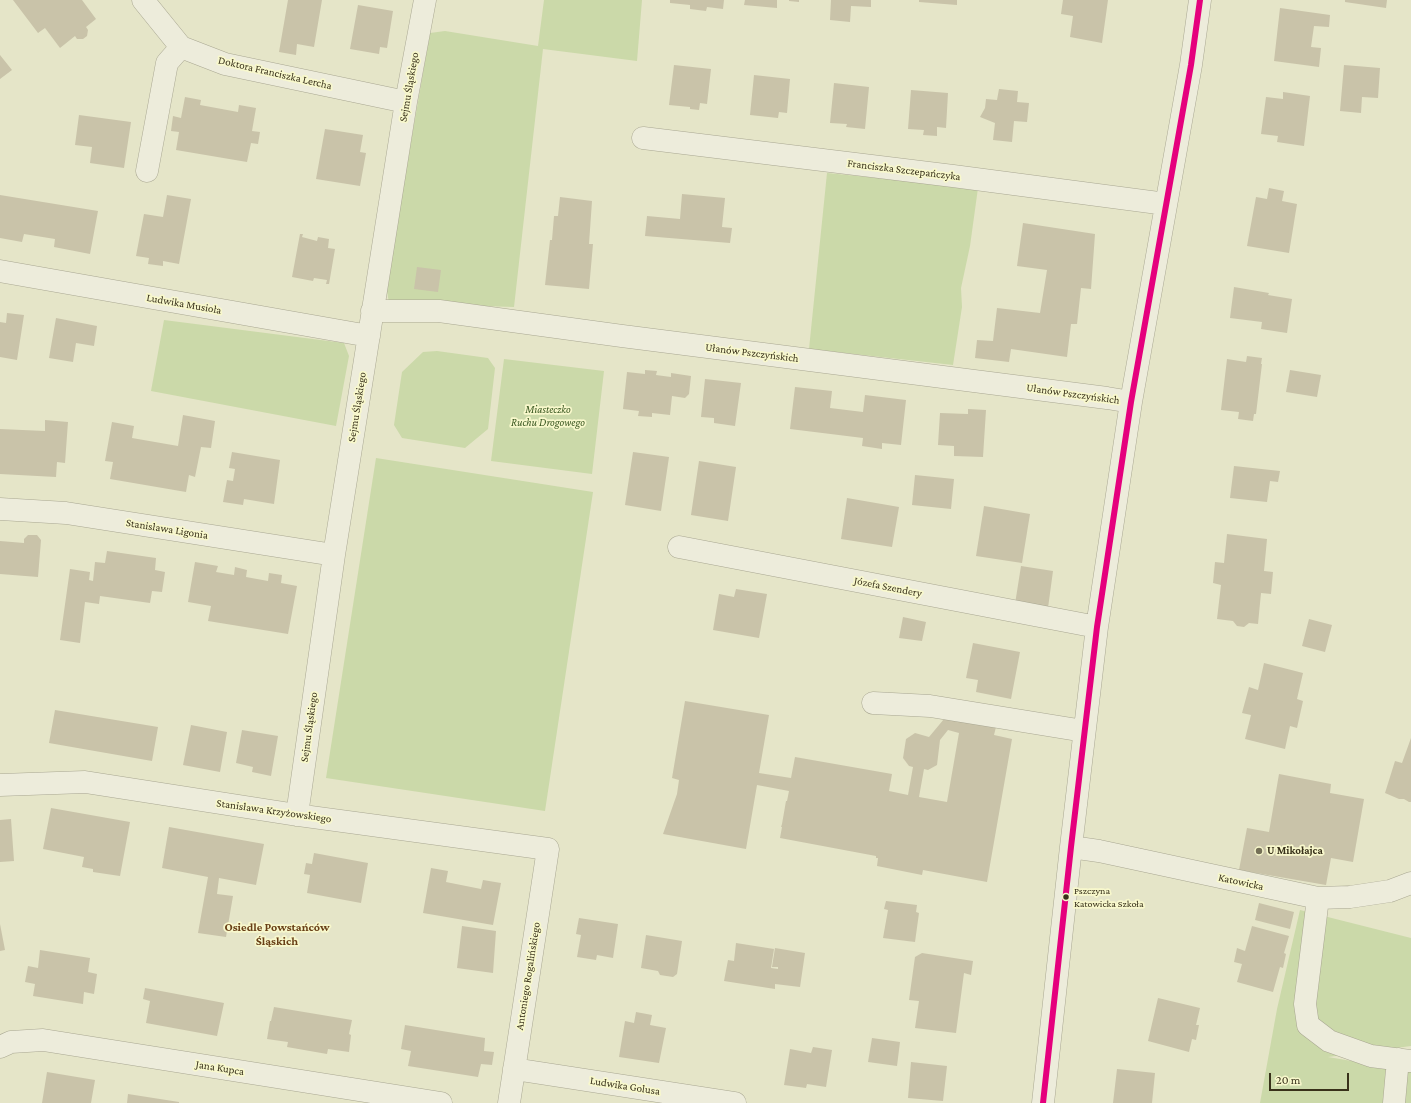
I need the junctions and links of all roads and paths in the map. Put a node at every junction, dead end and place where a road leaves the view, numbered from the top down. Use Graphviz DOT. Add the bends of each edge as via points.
graph roads {
  1 [pos="143,0"];
  2 [pos="425,0"];
  3 [pos="1200,0"];
  4 [pos="181,47"];
  5 [pos="406,102"];
  6 [pos="643,138"];
  7 [pos="147,171"];
  8 [pos="1166,204"];
  9 [pos="0,271"];
  10 [pos="372,311"];
  11 [pos="369,336"];
  12 [pos="1131,402"];
  13 [pos="0,509"];
  14 [pos="679,548"];
  15 [pos="334,555"];
  16 [pos="1096,627"];
  17 [pos="873,703"];
  18 [pos="1084,731"];
  19 [pos="0,785"];
  20 [pos="297,815"];
  21 [pos="1070,847"];
  22 [pos="548,849"];
  23 [pos="1411,883"];
  24 [pos="1318,898"];
  25 [pos="0,1047"];
  26 [pos="1404,1060"];
  27 [pos="514,1069"];
  28 [pos="441,1103"];
  29 [pos="509,1103"];
  30 [pos="735,1103"];
  31 [pos="1043,1103"];
  32 [pos="1394,1103"];
  1 -- 4 [label="street, Doktora Franciszka Lercha"];
  2 -- 5 [label="street, Sejmu Śląskiego"];
  3 -- 8 [label="street"];
  4 -- 5 [label="street, Doktora Franciszka Lercha" via="225,64"];
  4 -- 7 [label="street" via="167,63"];
  5 -- 10 [label="street, Sejmu Śląskiego"];
  6 -- 8 [label="street, Franciszka Szczepańczyka"];
  8 -- 12 [label="street"];
  9 -- 11 [label="street, Ludwika Musioła"];
  10 -- 11 [label="street, Sejmu Śląskiego"];
  10 -- 12 [label="street, Ułanów Pszczyńskich" via="439,311"];
  11 -- 15 [label="street, Sejmu Śląskiego"];
  12 -- 16 [label="street"];
  13 -- 15 [label="street, Stanisława Ligonia" via="66,513"];
  14 -- 16 [label="street, Józefa Szendery"];
  15 -- 20 [label="street, Sejmu Śląskiego"];
  16 -- 18 [label="street"];
  17 -- 18 [label="street" via="930,706"];
  18 -- 21 [label="street"];
  19 -- 20 [label="street, Stanisława Krzyżowskiego" via="85,782"];
  20 -- 22 [label="street, Stanisława Krzyżowskiego"];
  21 -- 24 [label="street, Katowicka"];
  21 -- 31 [label="street"];
  22 -- 27 [label="street, Antoniego Rogalińskiego"];
  23 -- 24 [label="street, Katowicka" via="1390,891 1350,897"];
  24 -- 26 [label="street" via="1305,1004 1308,1025 1329,1041 1370,1056"];
  25 -- 28 [label="street, Jana Kupca" via="11,1042 43,1040"];
  26 -- 32 [label="street"];
  27 -- 29 [label="street, Antoniego Rogalińskiego"];
  27 -- 30 [label="street, Ludwika Golusa"];
}
